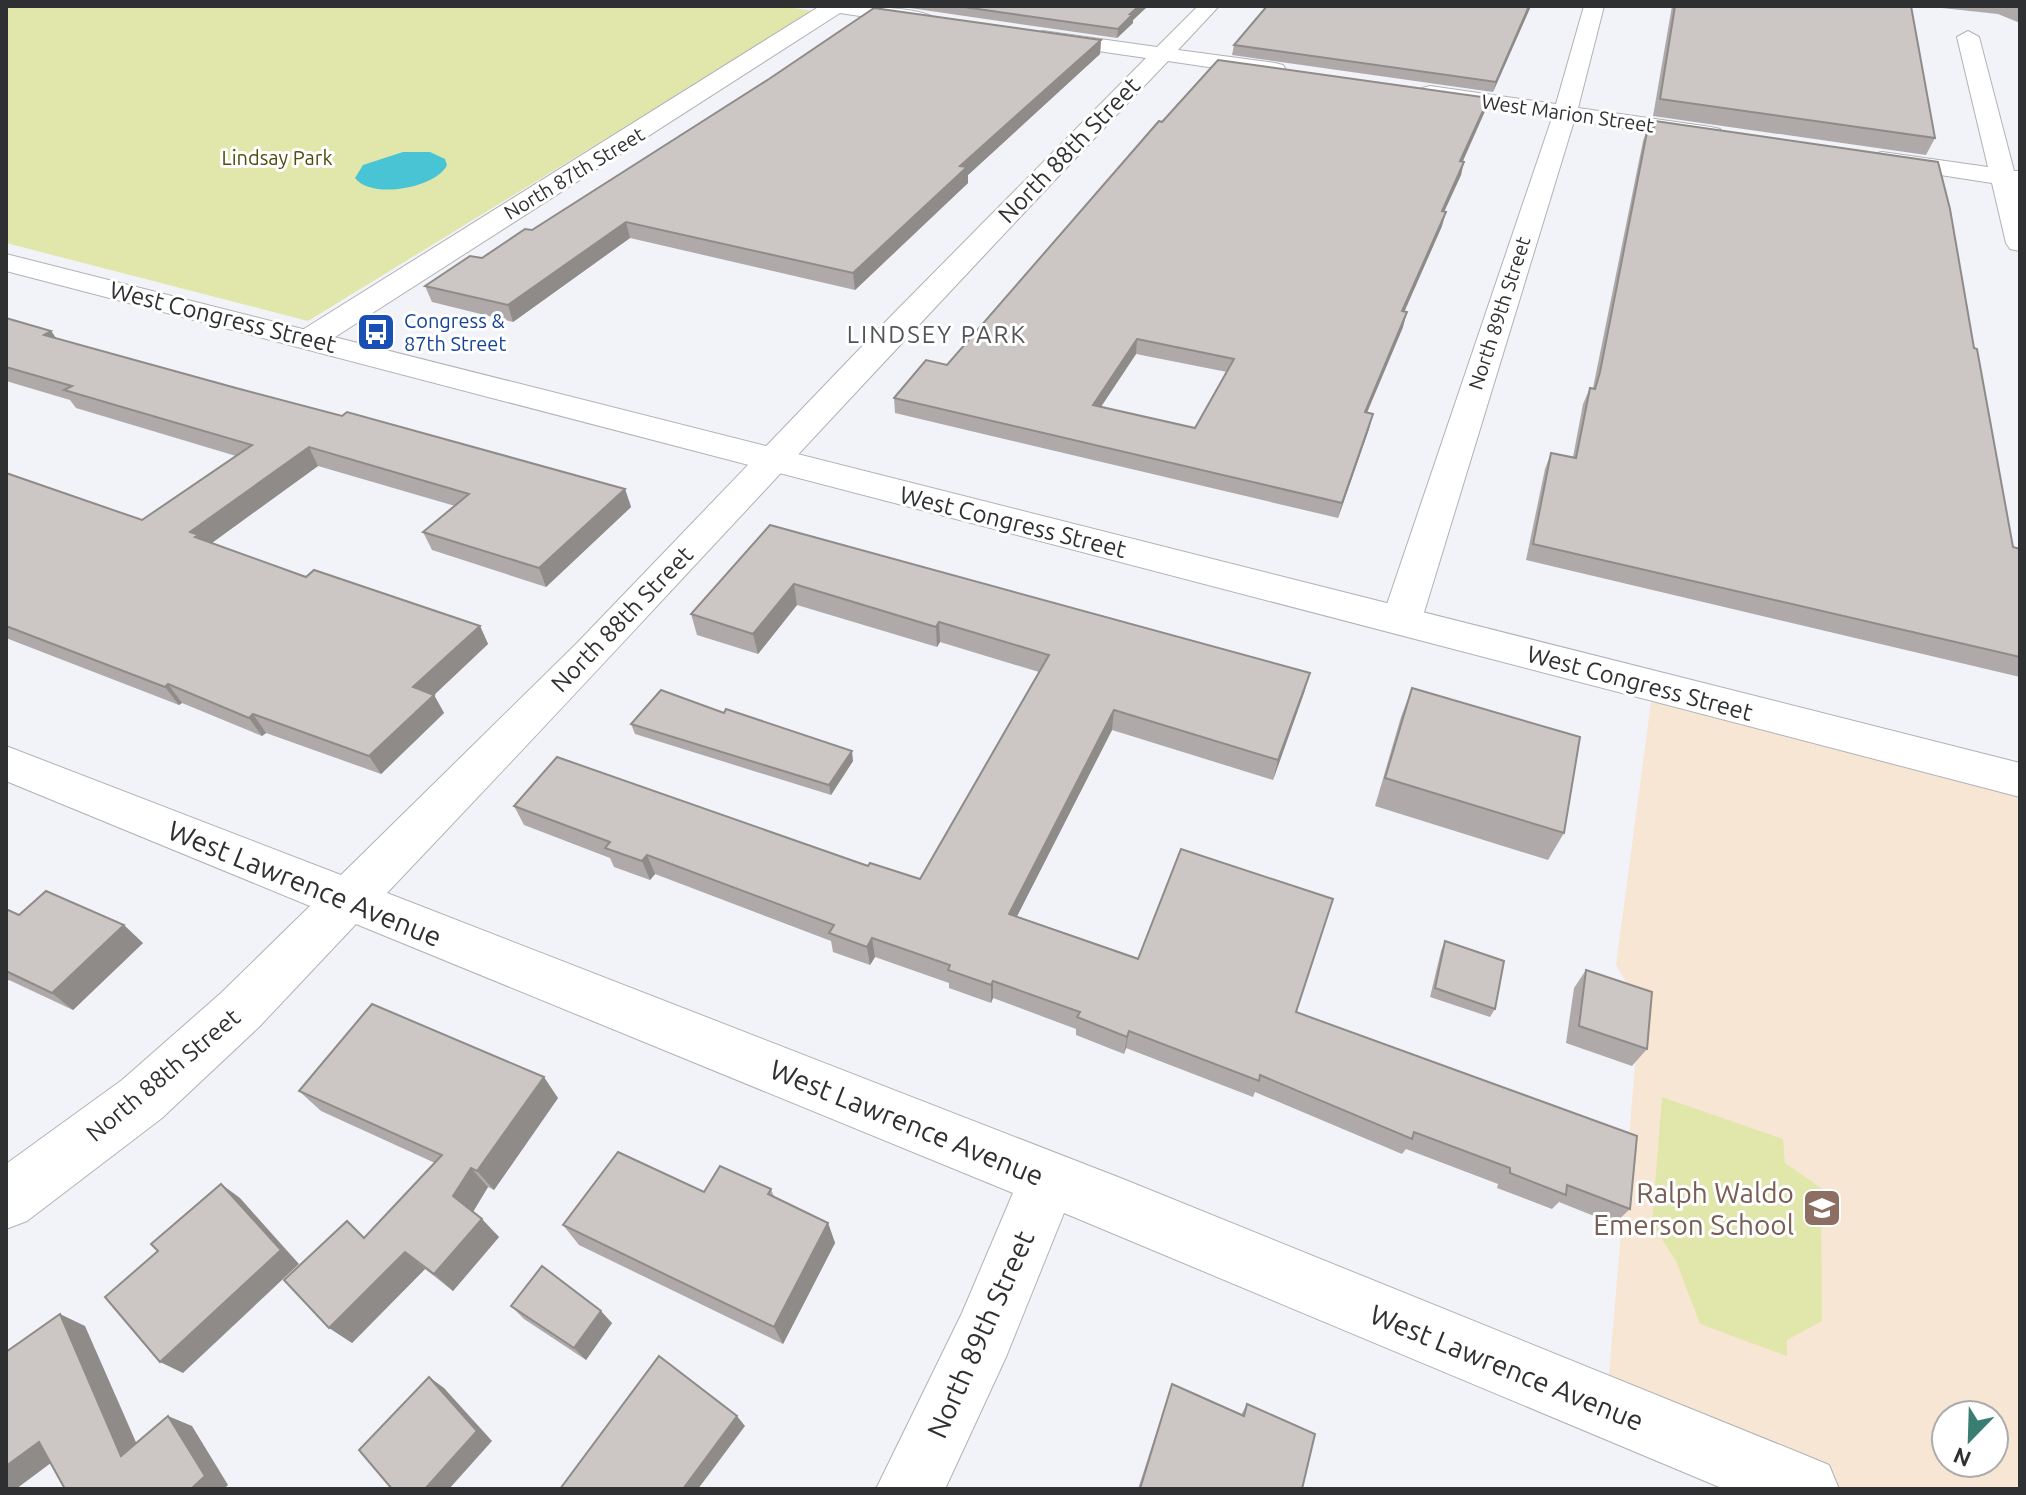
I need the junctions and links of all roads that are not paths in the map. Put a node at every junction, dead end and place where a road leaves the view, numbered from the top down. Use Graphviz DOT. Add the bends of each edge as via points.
graph roads {
  1 [pos="835,6"];
  2 [pos="1209,6"];
  3 [pos="1594,6"];
  4 [pos="948,23"];
  5 [pos="1024,34"];
  6 [pos="1968,37"];
  7 [pos="1163,54"];
  8 [pos="1294,73"];
  9 [pos="1415,91"];
  10 [pos="1565,113"];
  11 [pos="1736,138"];
  12 [pos="1860,156"];
  13 [pos="2012,178"];
  14 [pos="2020,243"];
  15 [pos="6,262"];
  16 [pos="310,339"];
  17 [pos="771,461"];
  18 [pos="1402,619"];
  19 [pos="6,763"];
  20 [pos="2020,780"];
  21 [pos="349,901"];
  22 [pos="1049,1178"];
  23 [pos="6,1200"];
  24 [pos="910,1489"];
  25 [pos="1805,1489"];
  1 -- 4 [label="street"];
  1 -- 16 [label="street, North 87th Street"];
  2 -- 7 [label="street, North 88th Street"];
  3 -- 10 [label="street, North 89th Street"];
  5 -- 7 [label="street"];
  6 -- 13 [label="street"];
  7 -- 8 [label="street"];
  7 -- 17 [label="street, North 88th Street"];
  9 -- 10 [label="street, West Marion Street"];
  10 -- 11 [label="street, West Marion Street"];
  10 -- 18 [label="street, North 89th Street"];
  12 -- 13 [label="street"];
  13 -- 14 [label="street"];
  15 -- 16 [label="street, West Congress Street"];
  16 -- 17 [label="street, West Congress Street"];
  17 -- 18 [label="street, West Congress Street"];
  17 -- 21 [label="street, North 88th Street"];
  18 -- 20 [label="street, West Congress Street"];
  19 -- 21 [label="street, West Lawrence Avenue"];
  21 -- 22 [label="street, West Lawrence Avenue"];
  21 -- 23 [label="street, North 88th Street" via="142,1099"];
  22 -- 24 [label="street, North 89th Street" via="984,1335"];
  22 -- 25 [label="street, West Lawrence Avenue"];
}
